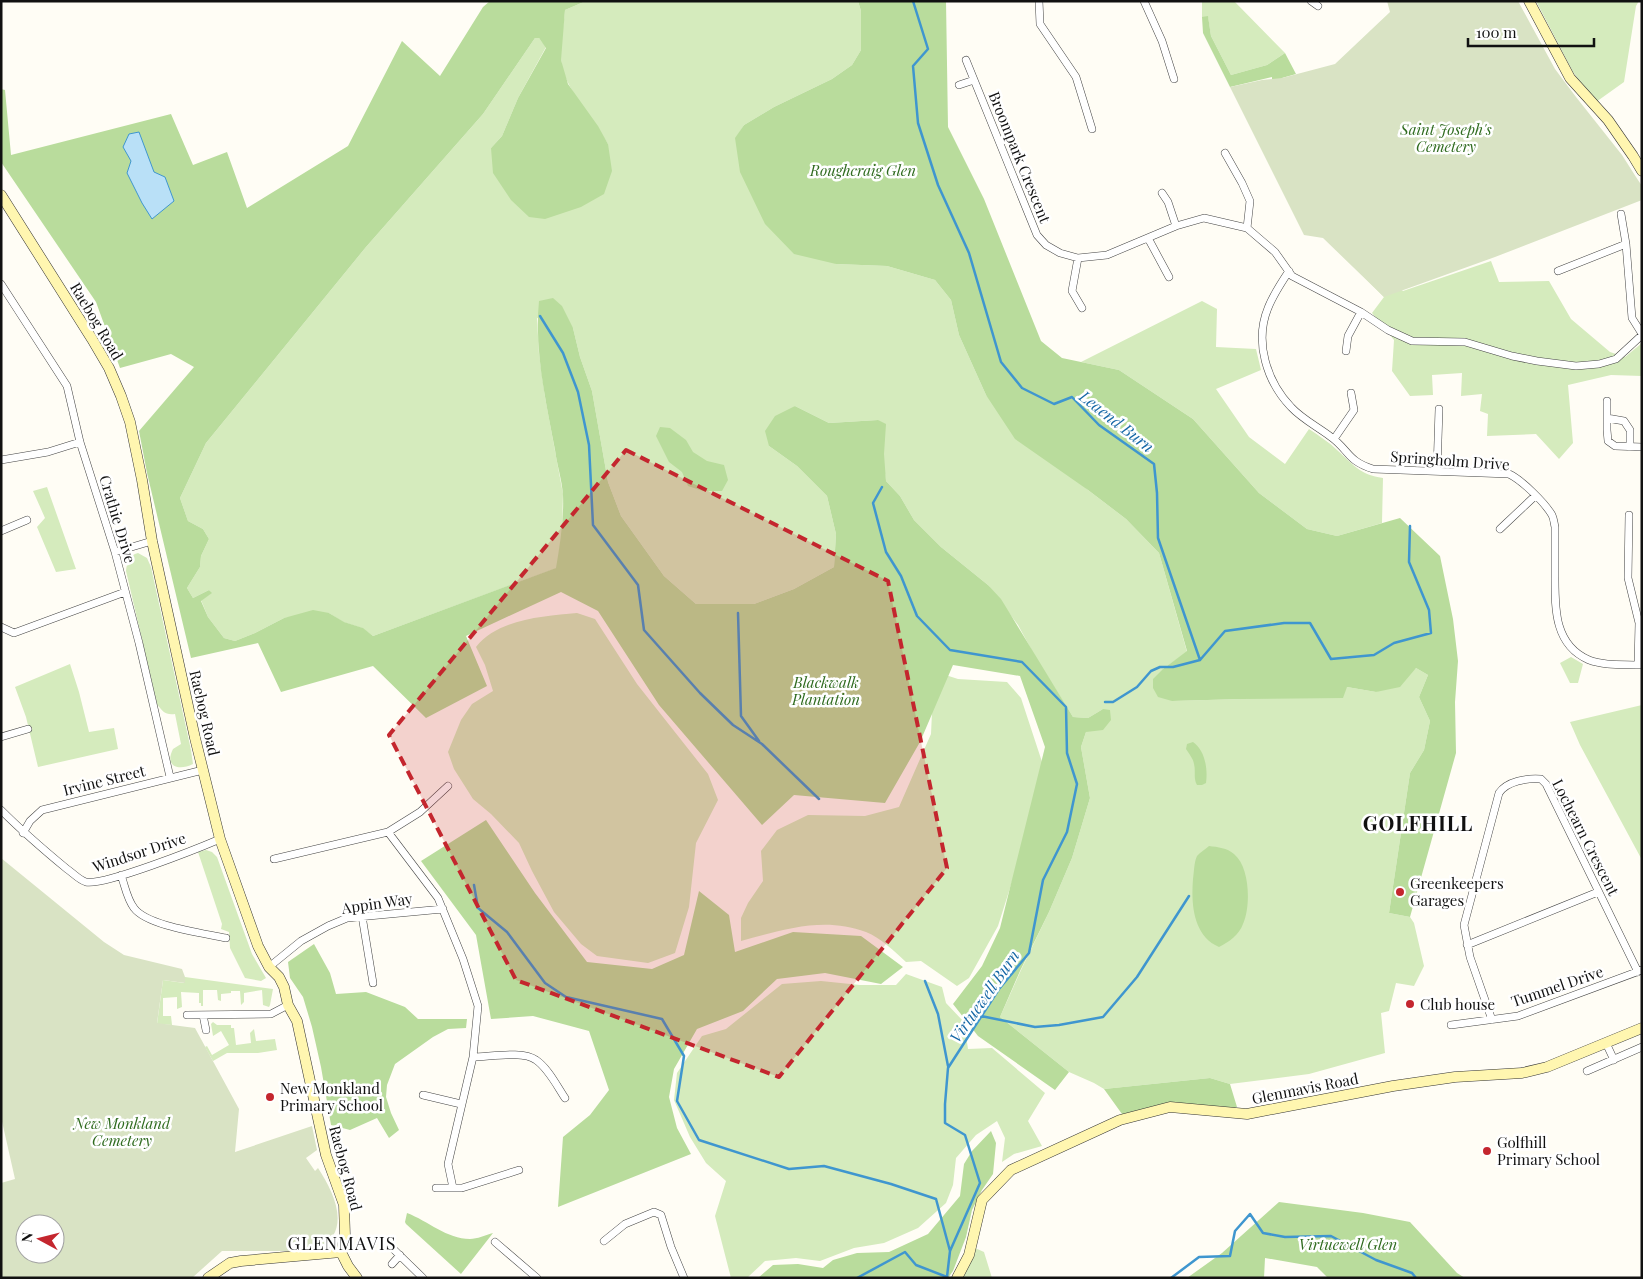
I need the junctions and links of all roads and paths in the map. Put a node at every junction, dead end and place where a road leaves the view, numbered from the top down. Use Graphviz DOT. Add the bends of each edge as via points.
graph roads {
  1 [pos="1039,1"];
  2 [pos="1144,1"];
  3 [pos="1311,1"];
  4 [pos="1529,1"];
  5 [pos="1318,6"];
  6 [pos="966,60"];
  7 [pos="1174,79"];
  8 [pos="974,80"];
  9 [pos="959,85"];
  10 [pos="1092,129"];
  11 [pos="1225,153"];
  12 [pos="1642,172"];
  13 [pos="1162,192"];
  14 [pos="1,195"];
  15 [pos="1621,214"];
  16 [pos="1176,226"];
  17 [pos="1247,228"];
  18 [pos="1148,238"];
  19 [pos="1626,244"];
  20 [pos="1078,258"];
  21 [pos="1289,271"];
  22 [pos="1558,271"];
  23 [pos="1169,277"];
  24 [pos="1,284"];
  25 [pos="1082,308"];
  26 [pos="1361,312"];
  27 [pos="1642,334"];
  28 [pos="1346,351"];
  29 [pos="1351,393"];
  30 [pos="1607,401"];
  31 [pos="1439,408"];
  32 [pos="1607,418"];
  33 [pos="1334,439"];
  34 [pos="80,442"];
  35 [pos="1628,447"];
  36 [pos="1642,447"];
  37 [pos="2,459"];
  38 [pos="1437,471"];
  39 [pos="1535,496"];
  40 [pos="1629,514"];
  41 [pos="28,520"];
  42 [pos="1500,529"];
  43 [pos="1,530"];
  44 [pos="152,541"];
  45 [pos="115,552"];
  46 [pos="126,592"];
  47 [pos="1,627"];
  48 [pos="1640,665"];
  49 [pos="28,729"];
  50 [pos="1,737"];
  51 [pos="203,770"];
  52 [pos="170,777"];
  53 [pos="448,786"];
  54 [pos="1,810"];
  55 [pos="23,832"];
  56 [pos="388,832"];
  57 [pos="220,838"];
  58 [pos="274,859"];
  59 [pos="121,875"];
  60 [pos="1598,892"];
  61 [pos="443,909"];
  62 [pos="362,916"];
  63 [pos="226,938"];
  64 [pos="1467,945"];
  65 [pos="269,967"];
  66 [pos="1640,971"];
  67 [pos="373,983"];
  68 [pos="288,1004"];
  69 [pos="187,1015"];
  70 [pos="203,1015"];
  71 [pos="1492,1020"];
  72 [pos="1451,1024"];
  73 [pos="1642,1028"];
  74 [pos="206,1030"];
  75 [pos="1606,1043"];
  76 [pos="1642,1048"];
  77 [pos="473,1058"];
  78 [pos="1614,1060"];
  79 [pos="1587,1071"];
  80 [pos="423,1095"];
  81 [pos="565,1098"];
  82 [pos="461,1104"];
  83 [pos="519,1170"];
  84 [pos="436,1188"];
  85 [pos="453,1188"];
  86 [pos="385,1241"];
  87 [pos="604,1241"];
  88 [pos="495,1242"];
  89 [pos="341,1252"];
  90 [pos="400,1255"];
  91 [pos="392,1264"];
  92 [pos="220,1274"];
  93 [pos="208,1278"];
  94 [pos="357,1278"];
  95 [pos="423,1278"];
  96 [pos="537,1278"];
  97 [pos="684,1278"];
  98 [pos="957,1278"];
  1 -- 10 [label="street" via="1040,24 1076,77"];
  2 -- 7 [label="street"];
  3 -- 5 [label="street"];
  4 -- 12 [label="main road" via="1570,78 1608,120"];
  6 -- 8 [label="street, Broompark Crescent"];
  8 -- 9 [label="street, Broompark Crescent"];
  8 -- 20 [label="street, Broompark Crescent" via="1037,235 1060,253"];
  11 -- 17 [label="street" via="1250,201"];
  13 -- 16 [label="street"];
  14 -- 44 [label="main road, Raebog Road" via="92,339 122,396 130,422"];
  15 -- 19 [label="street"];
  16 -- 17 [label="street, Broompark Crescent" via="1204,218"];
  16 -- 18 [label="street, Broompark Crescent"];
  17 -- 21 [label="street, Broompark Crescent" via="1275,252"];
  18 -- 20 [label="street, Broompark Crescent" via="1108,255"];
  18 -- 23 [label="street"];
  19 -- 22 [label="street"];
  19 -- 27 [label="street" via="1632,318"];
  20 -- 25 [label="street" via="1072,291"];
  21 -- 26 [label="street, Broompark Crescent" via="1292,276"];
  21 -- 33 [label="street, Springholm Drive" via="1267,309 1263,334 1268,374 1292,408"];
  24 -- 34 [label="street, Crathie Drive" via="67,386"];
  26 -- 27 [label="street, Broompark Crescent" via="1412,341 1466,342 1512,356 1576,366 1616,358"];
  26 -- 28 [label="street" via="1348,336"];
  29 -- 33 [label="street" via="1354,410"];
  30 -- 32 [label="street"];
  31 -- 38 [label="street"];
  32 -- 35 [label="street" via="1608,440 1615,446"];
  32 -- 35 [label="street" via="1624,421 1630,430"];
  33 -- 38 [label="street, Springholm Drive" via="1354,461 1372,469"];
  34 -- 37 [label="street" via="48,452"];
  34 -- 45 [label="street, Crathie Drive"];
  35 -- 36 [label="street"];
  38 -- 39 [label="street, Springholm Drive" via="1509,474"];
  39 -- 42 [label="street"];
  39 -- 48 [label="street, Springholm Drive" via="1552,516 1556,527 1555,611 1564,637 1577,653 1588,660"];
  40 -- 48 [label="street" via="1628,578 1639,623"];
  41 -- 43 [label="street"];
  44 -- 45 [label="street"];
  44 -- 51 [label="main road, Raebog Road"];
  45 -- 46 [label="street, Crathie Drive"];
  46 -- 47 [label="street" via="14,633"];
  46 -- 52 [label="street, Crathie Drive"];
  49 -- 50 [label="street"];
  51 -- 52 [label="street, Irvine Street"];
  51 -- 57 [label="main road, Raebog Road"];
  52 -- 55 [label="street, Irvine Street" via="42,810"];
  53 -- 56 [label="street" via="420,812"];
  54 -- 55 [label="street, Windsor Drive"];
  55 -- 59 [label="street, Windsor Drive" via="83,881 94,882"];
  56 -- 58 [label="street"];
  56 -- 61 [label="street"];
  57 -- 59 [label="street, Windsor Drive"];
  57 -- 65 [label="main road, Raebog Road" via="258,946"];
  59 -- 63 [label="street" via="132,906 150,920"];
  60 -- 64 [label="street"];
  60 -- 64 [label="street, Lochearn Crescent" via="1546,784 1534,778 1503,787 1464,925"];
  60 -- 66 [label="street, Lochearn Crescent"];
  61 -- 62 [label="street, Appin Way"];
  61 -- 77 [label="street" via="478,1006"];
  62 -- 65 [label="street, Appin Way" via="328,926"];
  62 -- 67 [label="street"];
  64 -- 71 [label="street, Lochearn Crescent"];
  65 -- 68 [label="main road, Raebog Road" via="279,977"];
  66 -- 71 [label="street, Tummel Drive" via="1518,1016"];
  68 -- 70 [label="street" via="271,1014"];
  68 -- 89 [label="main road, Raebog Road" via="297,1021 318,1124 344,1205 345,1236"];
  69 -- 70 [label="street"];
  70 -- 74 [label="street"];
  71 -- 72 [label="street, Tummel Drive"];
  73 -- 75 [label="main road, Glenmavis Road"];
  75 -- 78 [label="street"];
  75 -- 98 [label="main road, Glenmavis Road" via="1522,1073 1455,1077 1393,1086 1247,1114 1170,1107 1120,1120 1011,1170 982,1200 969,1255"];
  76 -- 78 [label="street"];
  77 -- 81 [label="street" via="526,1055 536,1059"];
  77 -- 82 [label="street"];
  78 -- 79 [label="street"];
  80 -- 82 [label="street"];
  82 -- 85 [label="street" via="448,1164"];
  83 -- 85 [label="street"];
  84 -- 85 [label="street"];
  86 -- 90 [label="street"];
  87 -- 97 [label="street" via="625,1224 658,1213"];
  88 -- 96 [label="street"];
  89 -- 92 [label="main road" via="241,1261 230,1263"];
  89 -- 94 [label="main road"];
  90 -- 91 [label="street"];
  90 -- 95 [label="street"];
  92 -- 93 [label="main road"];
}
